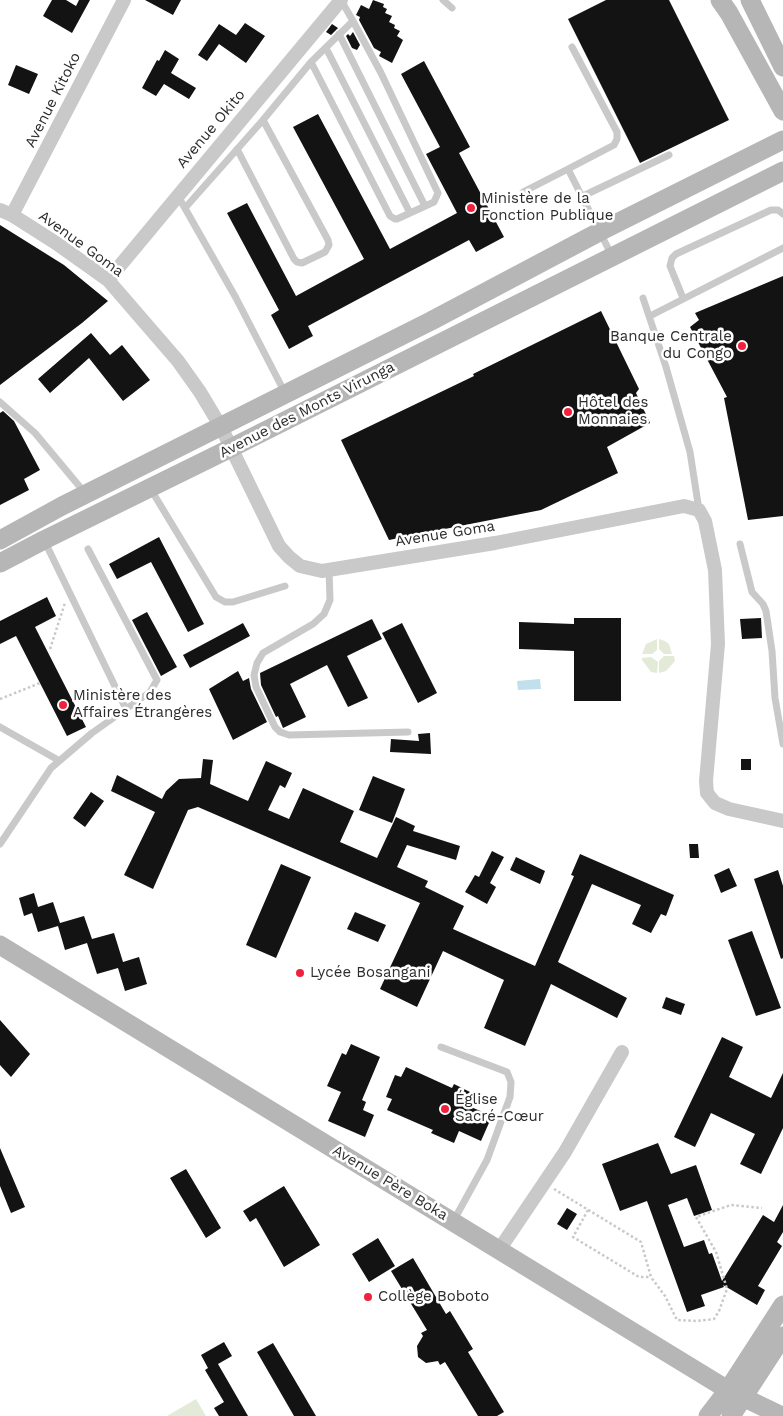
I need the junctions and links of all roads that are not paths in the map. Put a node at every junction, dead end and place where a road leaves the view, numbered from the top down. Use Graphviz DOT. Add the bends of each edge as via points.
graph roads {
  1 [pos="124,0"];
  2 [pos="341,0"];
  3 [pos="443,0"];
  4 [pos="720,0"];
  5 [pos="752,1"];
  6 [pos="452,8"];
  7 [pos="353,21"];
  8 [pos="339,34"];
  9 [pos="572,47"];
  10 [pos="326,48"];
  11 [pos="311,62"];
  12 [pos="783,67"];
  13 [pos="783,111"];
  14 [pos="263,120"];
  15 [pos="783,140"];
  16 [pos="237,149"];
  17 [pos="669,155"];
  18 [pos="568,170"];
  19 [pos="783,171"];
  20 [pos="523,192"];
  21 [pos="178,196"];
  22 [pos="583,196"];
  23 [pos="426,206"];
  24 [pos="185,208"];
  25 [pos="6,212"];
  26 [pos="410,213"];
  27 [pos="783,214"];
  28 [pos="601,231"];
  29 [pos="783,248"];
  30 [pos="612,256"];
  31 [pos="108,280"];
  32 [pos="643,298"];
  33 [pos="683,298"];
  34 [pos="650,316"];
  35 [pos="285,394"];
  36 [pos="0,402"];
  37 [pos="221,427"];
  38 [pos="231,448"];
  39 [pos="150,488"];
  40 [pos="86,494"];
  41 [pos="699,510"];
  42 [pos="0,540"];
  43 [pos="44,540"];
  44 [pos="740,544"];
  45 [pos="88,549"];
  46 [pos="0,563"];
  47 [pos="329,570"];
  48 [pos="285,586"];
  49 [pos="126,709"];
  50 [pos="0,727"];
  51 [pos="408,732"];
  52 [pos="782,735"];
  53 [pos="783,744"];
  54 [pos="58,760"];
  55 [pos="783,821"];
  56 [pos="0,844"];
  57 [pos="0,945"];
  58 [pos="441,1047"];
  59 [pos="622,1052"];
  60 [pos="453,1222"];
  61 [pos="498,1250"];
  62 [pos="783,1305"];
  63 [pos="783,1336"];
  64 [pos="736,1394"];
  65 [pos="708,1416"];
  66 [pos="731,1416"];
  67 [pos="782,1416"];
  1 -- 25 [label="street, Avenue Kitoko"];
  2 -- 7 [label="lane"];
  2 -- 21 [label="street, Avenue Okito"];
  3 -- 6 [label="lane"];
  4 -- 13 [label="street"];
  5 -- 12 [label="street"];
  7 -- 8 [label="lane"];
  7 -- 23 [label="lane" via="438,193 434,202"];
  8 -- 10 [label="lane"];
  8 -- 23 [label="lane"];
  9 -- 18 [label="lane" via="618,139 614,146"];
  10 -- 11 [label="lane"];
  10 -- 26 [label="lane"];
  11 -- 14 [label="lane"];
  11 -- 26 [label="lane" via="390,216 395,220"];
  14 -- 16 [label="lane"];
  14 -- 16 [label="lane" via="328,240 325,252 302,263 297,262"];
  15 -- 28 [label="street, Avenue des Monts Virunga"];
  16 -- 24 [label="lane"];
  17 -- 22 [label="lane"];
  18 -- 20 [label="lane"];
  18 -- 22 [label="lane"];
  19 -- 30 [label="street, Avenue des Monts Virunga"];
  21 -- 24 [label="lane"];
  21 -- 31 [label="street, Avenue Okito"];
  22 -- 28 [label="lane"];
  23 -- 26 [label="lane"];
  24 -- 35 [label="lane"];
  25 -- 31 [label="street, Avenue Goma"];
  27 -- 33 [label="lane" via="771,210 676,254 670,266"];
  28 -- 30 [label="lane"];
  28 -- 35 [label="street, Avenue des Monts Virunga"];
  29 -- 33 [label="lane"];
  30 -- 38 [label="street, Avenue des Monts Virunga"];
  31 -- 37 [label="street, Avenue Goma" via="178,361"];
  32 -- 34 [label="lane"];
  33 -- 34 [label="lane"];
  34 -- 41 [label="lane" via="690,452"];
  35 -- 37 [label="street, Avenue des Monts Virunga"];
  36 -- 40 [label="lane" via="34,433"];
  37 -- 38 [label="street, Avenue Goma"];
  37 -- 40 [label="street, Avenue des Monts Virunga"];
  38 -- 39 [label="street, Avenue des Monts Virunga"];
  38 -- 47 [label="street, Avenue Goma" via="279,546 300,566"];
  39 -- 43 [label="street, Avenue des Monts Virunga"];
  39 -- 48 [label="lane" via="216,597 233,602"];
  40 -- 42 [label="street, Avenue des Monts Virunga"];
  41 -- 47 [label="street, Avenue Goma" via="684,506 495,543"];
  41 -- 55 [label="street" via="705,521 715,570 718,644 707,793 715,803 729,809"];
  43 -- 46 [label="street, Avenue des Monts Virunga"];
  43 -- 49 [label="lane"];
  44 -- 52 [label="lane" via="752,592 766,612"];
  45 -- 49 [label="lane" via="157,680 150,692"];
  47 -- 51 [label="lane" via="330,600 324,614 263,653 257,663 256,687 275,727 289,735"];
  49 -- 54 [label="lane"];
  50 -- 54 [label="lane"];
  52 -- 53 [label="lane"];
  54 -- 56 [label="lane"];
  57 -- 60 [label="street, Avenue Père Boka"];
  58 -- 60 [label="lane" via="507,1072 511,1082 510,1097 487,1160"];
  59 -- 61 [label="street" via="565,1152"];
  60 -- 61 [label="street, Avenue Père Boka"];
  61 -- 64 [label="street, Avenue Père Boka"];
  62 -- 64 [label="street"];
  63 -- 64 [label="street"];
  64 -- 65 [label="street"];
  64 -- 66 [label="street"];
  64 -- 67 [label="street, Avenue Père Boka"];
}
